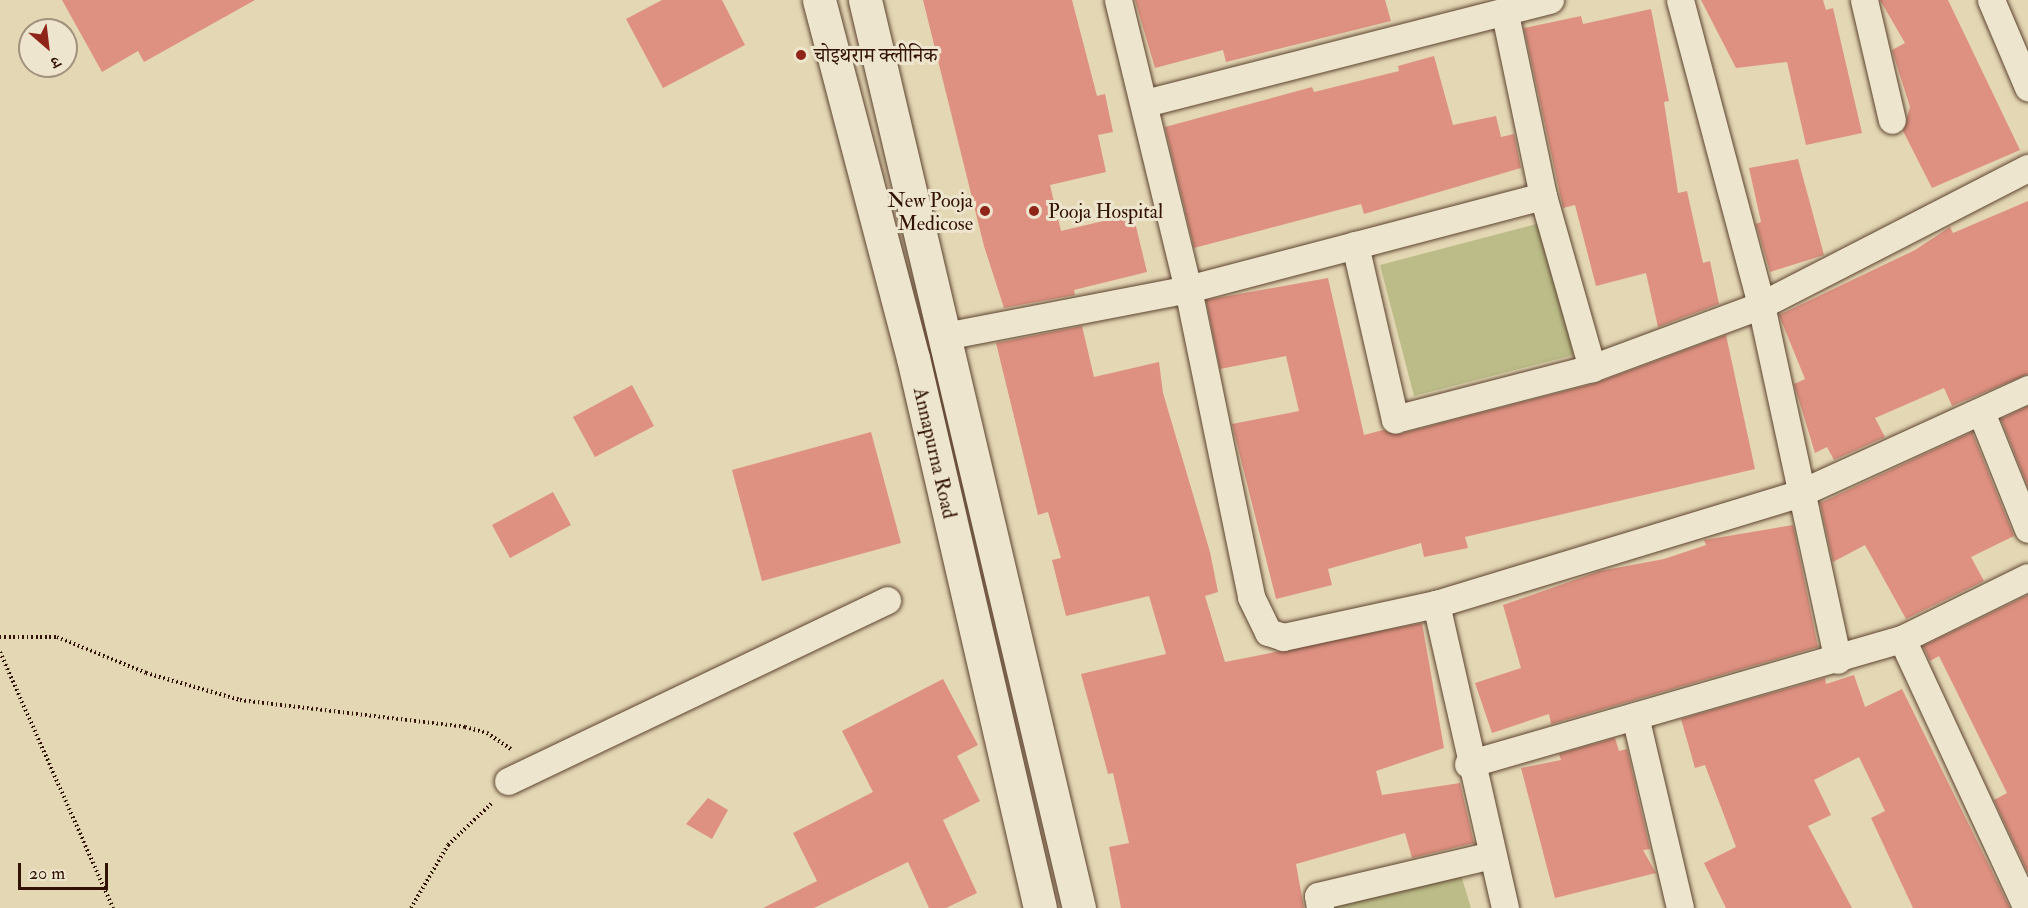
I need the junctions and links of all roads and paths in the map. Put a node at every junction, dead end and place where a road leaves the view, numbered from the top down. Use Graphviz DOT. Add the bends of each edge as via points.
graph roads {
  1 [pos="819,0"];
  2 [pos="865,0"];
  3 [pos="1118,0"];
  4 [pos="1550,0"];
  5 [pos="1680,0"];
  6 [pos="1864,0"];
  7 [pos="1990,0"];
  8 [pos="1506,14"];
  9 [pos="2028,87"];
  10 [pos="1145,103"];
  11 [pos="1892,120"];
  12 [pos="2028,168"];
  13 [pos="1543,196"];
  14 [pos="1355,245"];
  15 [pos="1188,289"];
  16 [pos="1761,305"];
  17 [pos="945,336"];
  18 [pos="1592,368"];
  19 [pos="2028,389"];
  20 [pos="1981,412"];
  21 [pos="1798,494"];
  22 [pos="2028,529"];
  23 [pos="2028,577"];
  24 [pos="887,600"];
  25 [pos="1436,604"];
  26 [pos="0,637"];
  27 [pos="1902,639"];
  28 [pos="0,652"];
  29 [pos="1838,660"];
  30 [pos="1635,716"];
  31 [pos="1468,764"];
  32 [pos="508,781"];
  33 [pos="1491,855"];
  34 [pos="113,908"];
  35 [pos="411,908"];
  36 [pos="1040,908"];
  37 [pos="1079,908"];
  38 [pos="1320,908"];
  39 [pos="1505,908"];
  40 [pos="1680,908"];
  41 [pos="2027,908"];
  1 -- 36 [label="main road, Annapurna Road" via="913,358"];
  2 -- 17 [label="main road, Annapurna Road"];
  3 -- 10 [label="street"];
  4 -- 8 [label="street"];
  5 -- 16 [label="street"];
  6 -- 11 [label="street"];
  7 -- 9 [label="street"];
  8 -- 10 [label="street"];
  8 -- 13 [label="street"];
  10 -- 15 [label="street"];
  12 -- 16 [label="street"];
  13 -- 14 [label="street"];
  13 -- 18 [label="street"];
  14 -- 15 [label="street"];
  14 -- 18 [label="street" via="1395,419"];
  15 -- 17 [label="street"];
  15 -- 25 [label="street" via="1251,597 1268,632 1284,638"];
  16 -- 18 [label="street"];
  16 -- 21 [label="street"];
  17 -- 37 [label="main road, Annapurna Road"];
  19 -- 20 [label="street"];
  20 -- 21 [label="street"];
  20 -- 22 [label="street"];
  21 -- 25 [label="street"];
  21 -- 29 [label="street"];
  23 -- 27 [label="street"];
  24 -- 32 [label="street"];
  25 -- 31 [label="street"];
  26 -- 32 [label="path" via="57,637 147,673 240,700 487,733 514,753"];
  27 -- 29 [label="street"];
  27 -- 41 [label="street"];
  28 -- 34 [label="path"];
  29 -- 30 [label="street"];
  30 -- 31 [label="street"];
  30 -- 40 [label="street"];
  31 -- 33 [label="street"];
  32 -- 35 [label="path" via="455,836"];
  33 -- 38 [label="street" via="1318,896"];
  33 -- 39 [label="street"];
}
